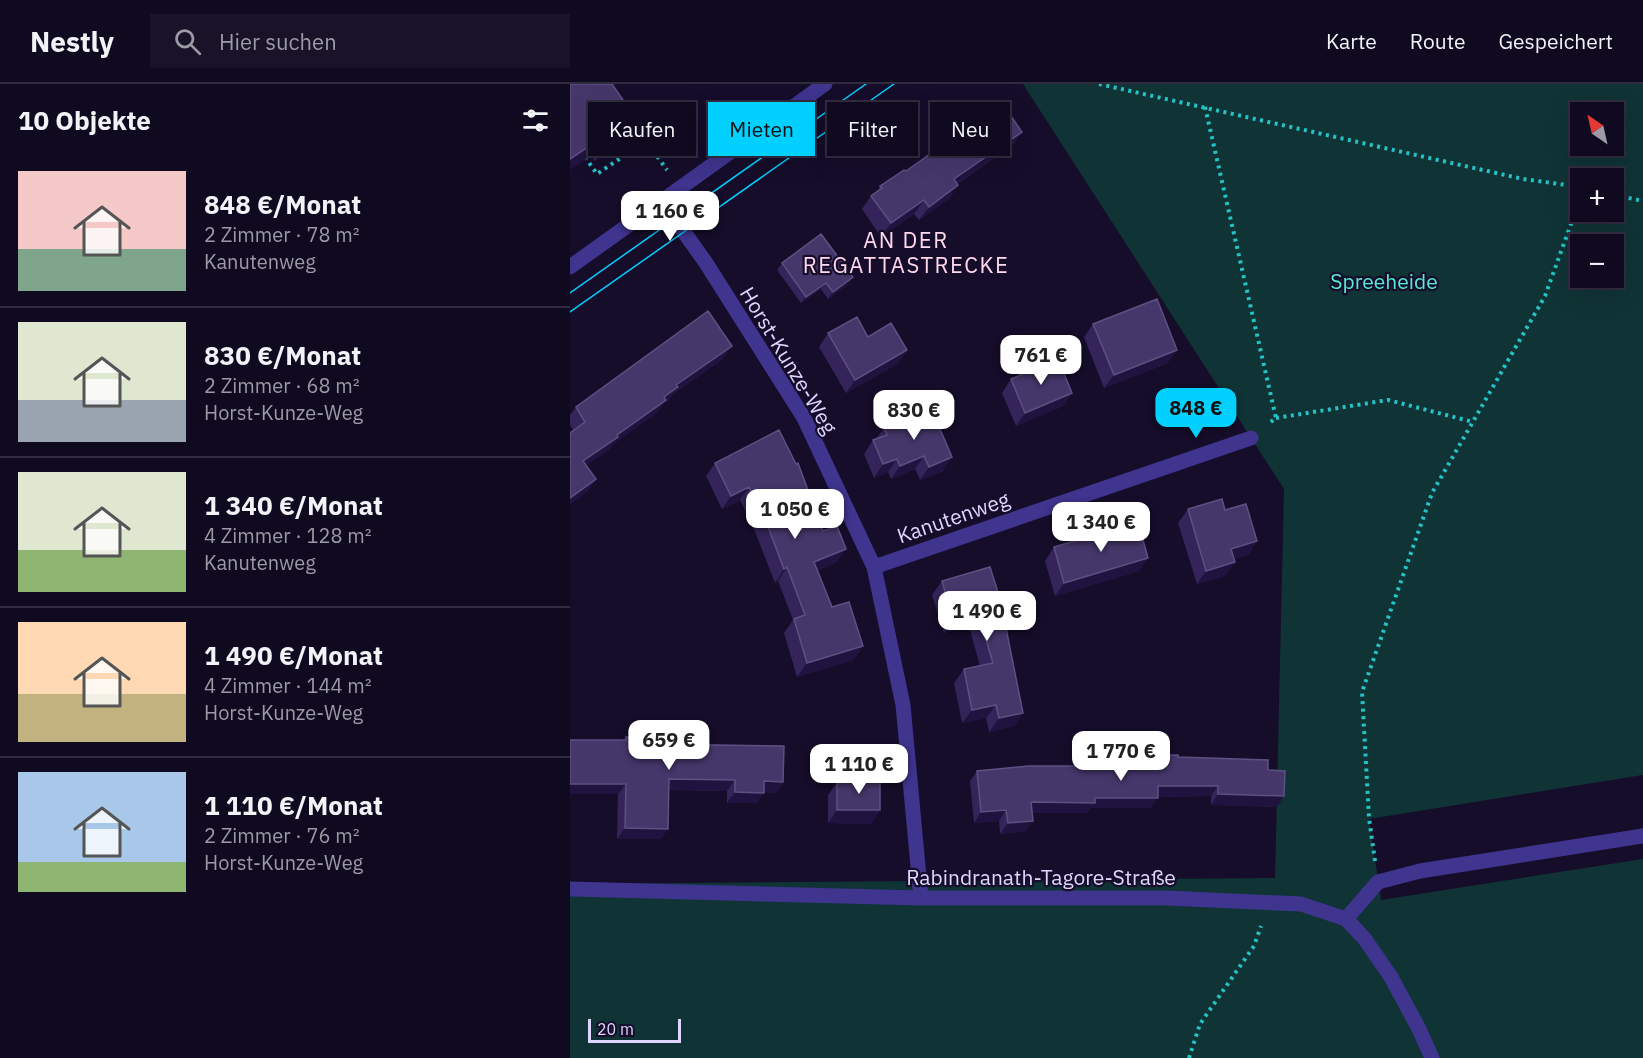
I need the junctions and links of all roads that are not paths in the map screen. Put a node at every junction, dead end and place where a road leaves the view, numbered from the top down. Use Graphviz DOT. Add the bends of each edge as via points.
graph roads {
  1 [pos="825,84"];
  2 [pos="662,201"];
  3 [pos="570,267"];
  4 [pos="1251,438"];
  5 [pos="874,567"];
  6 [pos="1643,836"];
  7 [pos="570,889"];
  8 [pos="921,898"];
  9 [pos="1346,919"];
  10 [pos="1432,1058"];
  1 -- 2 [label="street"];
  2 -- 3 [label="street"];
  2 -- 5 [label="street, Horst-Kunze-Weg" via="804,418"];
  4 -- 5 [label="street, Kanutenweg"];
  5 -- 8 [label="street, Horst-Kunze-Weg" via="903,705"];
  6 -- 9 [label="street" via="1420,871 1378,882"];
  7 -- 8 [label="street, Rabindranath-Tagore-Straße"];
  8 -- 9 [label="street, Rabindranath-Tagore-Straße" via="1269,902 1301,904"];
  9 -- 10 [label="street, Rabindranath-Tagore-Straße" via="1391,977"];
}
